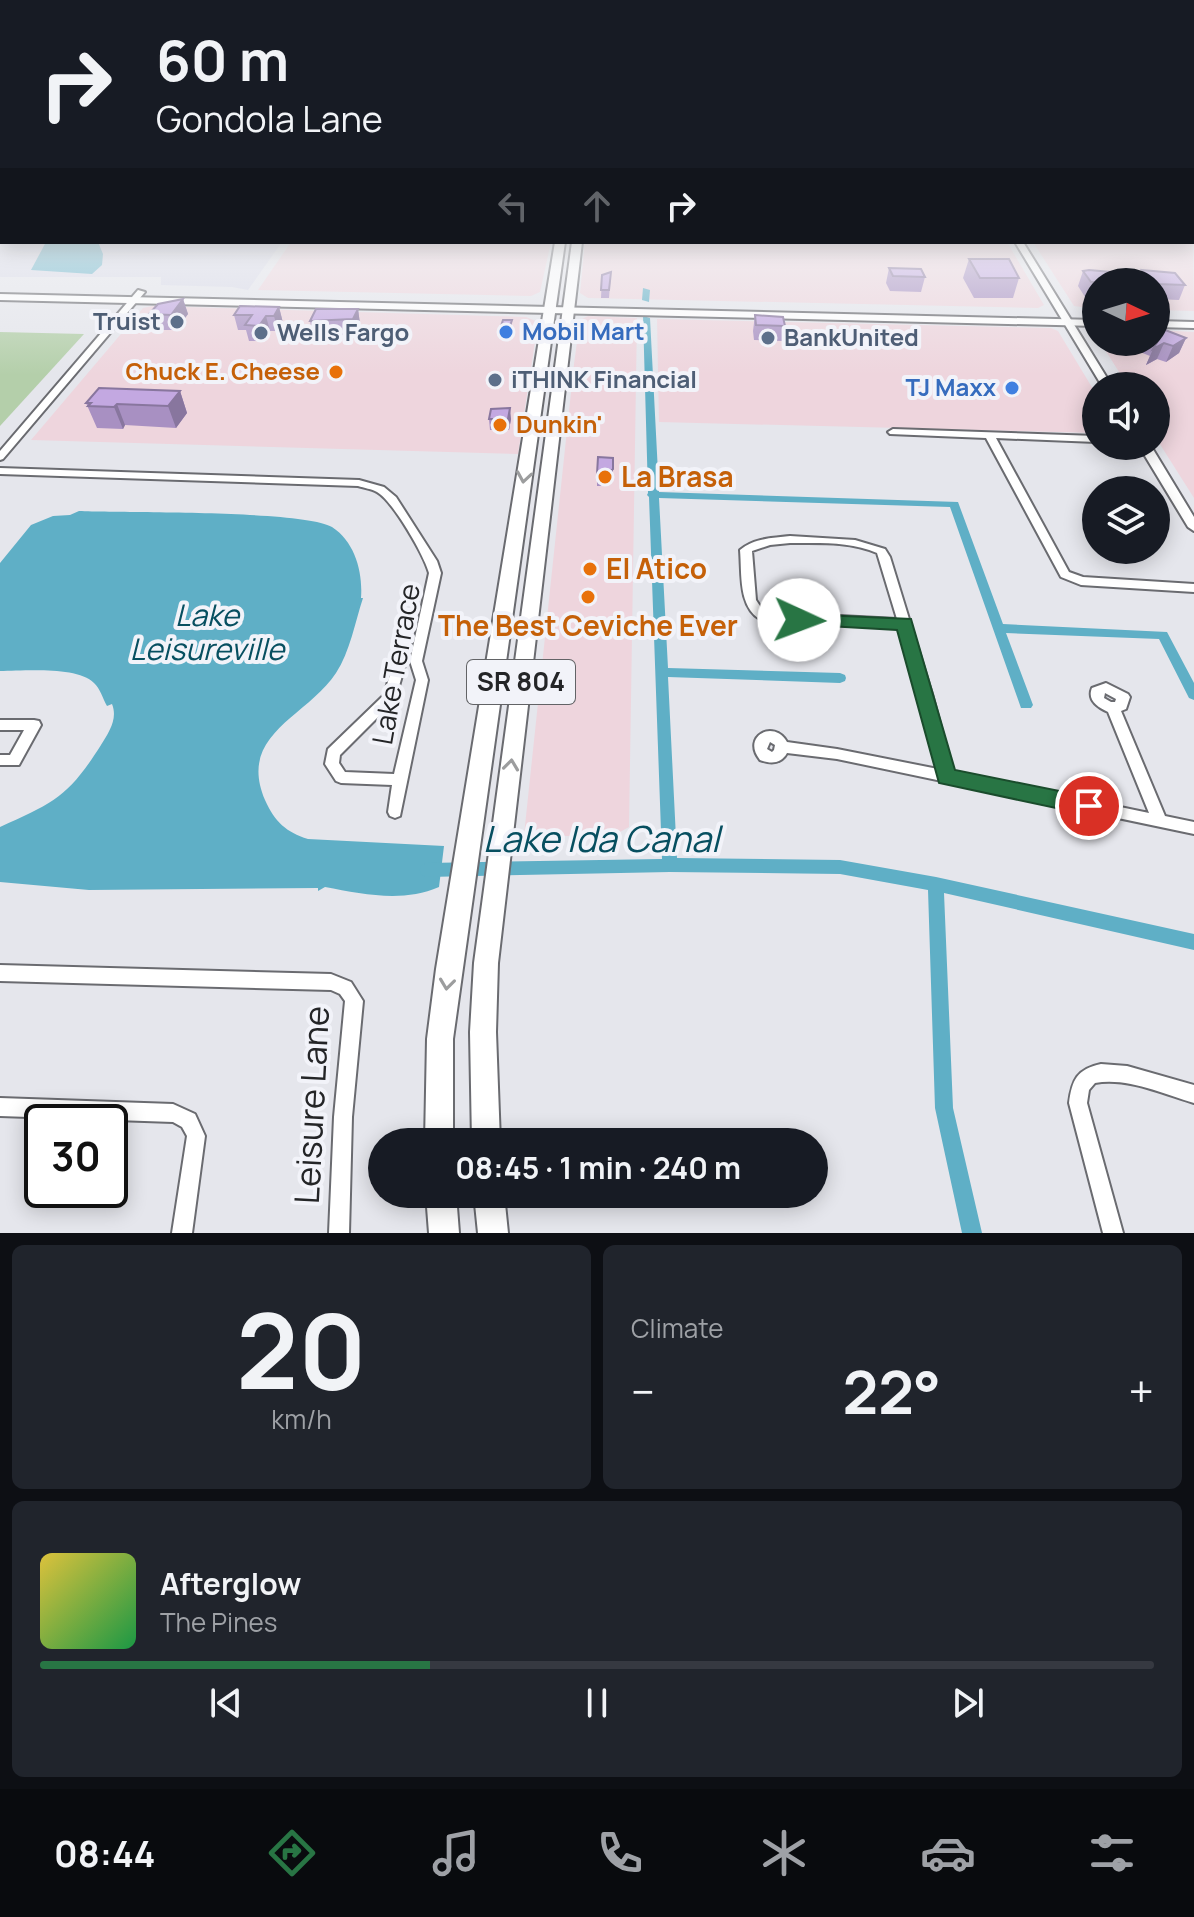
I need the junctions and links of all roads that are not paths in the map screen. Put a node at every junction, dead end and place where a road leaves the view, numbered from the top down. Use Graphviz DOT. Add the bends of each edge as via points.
graph roads {
  1 [pos="557,260"];
  2 [pos="575,260"];
  3 [pos="1030,260"];
  4 [pos="0,288"];
  5 [pos="138,296"];
  6 [pos="0,297"];
  7 [pos="347,301"];
  8 [pos="550,306"];
  9 [pos="569,307"];
  10 [pos="866,313"];
  11 [pos="1082,316"];
  12 [pos="1170,316"];
  13 [pos="1194,317"];
  14 [pos="1066,318"];
  15 [pos="1082,321"];
  16 [pos="1170,324"];
  17 [pos="1194,325"];
  18 [pos="1099,372"];
  19 [pos="893,432"];
  20 [pos="530,436"];
  21 [pos="990,436"];
  22 [pos="1082,439"];
  23 [pos="550,450"];
  24 [pos="0,457"];
  25 [pos="1153,460"];
  26 [pos="0,471"];
  27 [pos="1194,527"];
  28 [pos="1194,588"];
  29 [pos="904,624"];
  30 [pos="406,641"];
  31 [pos="1113,708"];
  32 [pos="0,725"];
  33 [pos="784,747"];
  34 [pos="0,760"];
  35 [pos="947,777"];
  36 [pos="400,780"];
  37 [pos="395,812"];
  38 [pos="1160,821"];
  39 [pos="1194,828"];
  40 [pos="0,973"];
  41 [pos="1194,1094"];
  42 [pos="0,1107"];
  43 [pos="439,1128"];
  44 [pos="486,1128"];
  45 [pos="442,1208"];
  46 [pos="490,1208"];
  47 [pos="182,1233"];
  48 [pos="339,1233"];
  49 [pos="444,1233"];
  50 [pos="493,1233"];
  51 [pos="1113,1233"];
  1 -- 8 [label="main road, SR 804"];
  2 -- 9 [label="main road, SR 804"];
  3 -- 14 [label="street"];
  4 -- 5 [label="main road"];
  5 -- 6 [label="main road"];
  5 -- 7 [label="main road"];
  5 -- 7 [label="main road"];
  5 -- 24 [label="street"];
  7 -- 8 [label="main road"];
  7 -- 8 [label="main road" via="370,297"];
  8 -- 9 [label="main road"];
  8 -- 20 [label="main road, SR 804"];
  9 -- 10 [label="main road"];
  9 -- 10 [label="main road" via="833,317"];
  9 -- 23 [label="main road, SR 804"];
  10 -- 14 [label="main road"];
  10 -- 14 [label="main road"];
  11 -- 14 [label="main road"];
  12 -- 13 [label="main road"];
  14 -- 15 [label="main road"];
  14 -- 18 [label="street"];
  16 -- 17 [label="main road"];
  19 -- 21 [label="street"];
  20 -- 23 [label="main road"];
  20 -- 43 [label="main road, SR 804, one-way" via="440,1039"];
  21 -- 22 [label="street"];
  21 -- 28 [label="street" via="1065,574 1081,581"];
  44 -- 23 [label="main road, SR 804, one-way" via="486,963"];
  25 -- 27 [label="street"];
  26 -- 36 [label="street, Lake Terrace" via="359,483 385,492 431,561 435,578 419,642 416,666 422,680"];
  29 -- 29 [label="street" via="884,557 876,547 811,541 748,545 752,607 761,616"];
  29 -- 35 [label="street"];
  30 -- 36 [label="street, Lake Terrace" via="390,697 336,747 332,759 341,777"];
  31 -- 38 [label="street"];
  32 -- 34 [label="street" via="34,725 14,761"];
  33 -- 35 [label="street"];
  35 -- 38 [label="street"];
  36 -- 37 [label="street"];
  38 -- 39 [label="street"];
  40 -- 48 [label="street, Leisure Lane" via="342,985 354,1001"];
  41 -- 51 [label="street" via="1116,1074 1092,1075 1084,1081 1078,1103"];
  42 -- 47 [label="street" via="185,1117 196,1136"];
  45 -- 49 [label="main road"];
  46 -- 50 [label="main road"];
}
